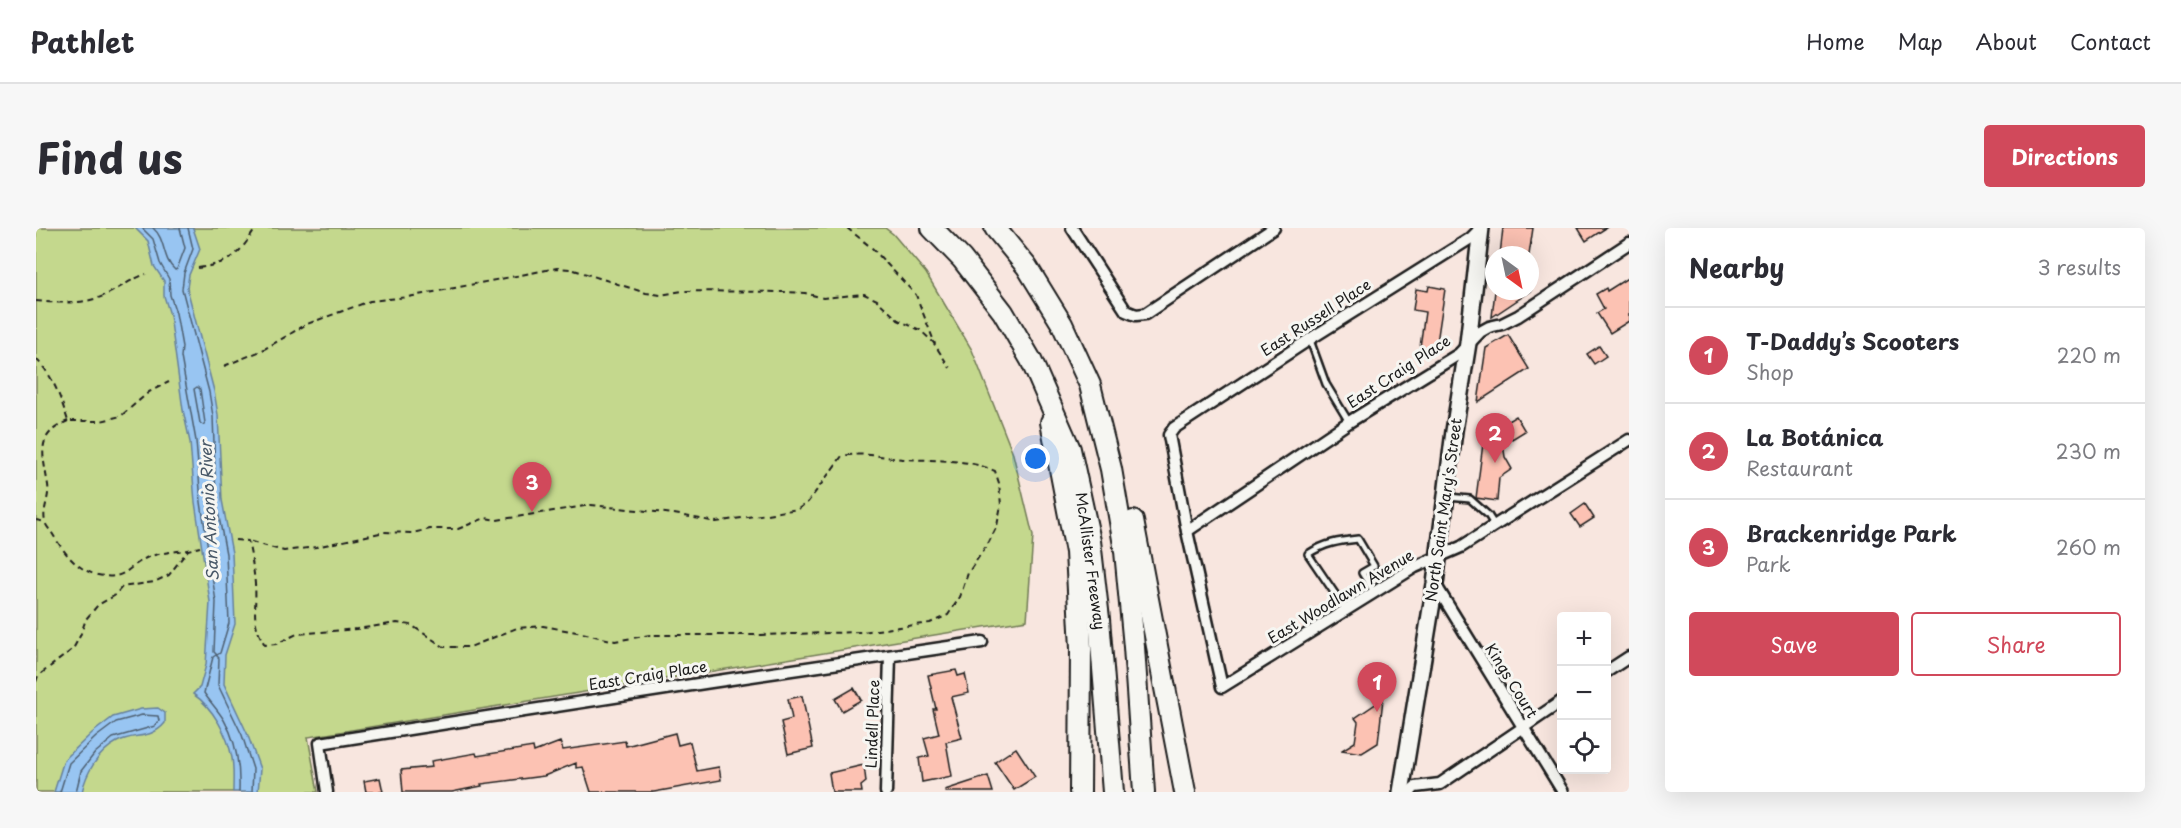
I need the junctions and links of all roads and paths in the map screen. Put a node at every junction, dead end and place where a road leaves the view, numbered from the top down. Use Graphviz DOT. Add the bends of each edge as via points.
graph roads {
  1 [pos="256,228"];
  2 [pos="847,228"];
  3 [pos="932,228"];
  4 [pos="995,228"];
  5 [pos="1071,228"];
  6 [pos="1274,228"];
  7 [pos="1481,228"];
  8 [pos="1629,243"];
  9 [pos="198,268"];
  10 [pos="146,274"];
  11 [pos="36,301"];
  12 [pos="1310,339"];
  13 [pos="1468,343"];
  14 [pos="936,346"];
  15 [pos="36,359"];
  16 [pos="224,366"];
  17 [pos="950,368"];
  18 [pos="169,382"];
  19 [pos="1090,385"];
  20 [pos="1046,392"];
  21 [pos="68,421"];
  22 [pos="1349,422"];
  23 [pos="50,426"];
  24 [pos="1629,440"];
  25 [pos="39,448"];
  26 [pos="1445,497"];
  27 [pos="36,520"];
  28 [pos="45,522"];
  29 [pos="1495,526"];
  30 [pos="1187,531"];
  31 [pos="235,540"];
  32 [pos="248,541"];
  33 [pos="200,547"];
  34 [pos="188,550"];
  35 [pos="1437,558"];
  36 [pos="1435,584"];
  37 [pos="1374,592"];
  38 [pos="1346,610"];
  39 [pos="982,642"];
  40 [pos="890,657"];
  41 [pos="1629,657"];
  42 [pos="1611,669"];
  43 [pos="36,682"];
  44 [pos="1557,704"];
  45 [pos="1522,727"];
  46 [pos="327,792"];
  47 [pos="886,792"];
  48 [pos="1080,792"];
  49 [pos="1113,792"];
  50 [pos="1144,792"];
  51 [pos="1185,792"];
  52 [pos="1401,792"];
  53 [pos="1410,792"];
  54 [pos="1563,792"];
  1 -- 9 [label="path" via="234,258"];
  2 -- 14 [label="path" via="872,248 916,295"];
  3 -- 20 [label="highway, McAllister Freeway" via="962,259 1002,312"];
  4 -- 19 [label="highway" via="1027,267 1062,324"];
  5 -- 6 [label="street" via="1126,311 1136,315 1145,314"];
  7 -- 12 [label="street, East Russell Place" via="1472,238"];
  7 -- 13 [label="main road, North Saint Mary's Street"];
  8 -- 13 [label="street, East Craig Place" via="1518,315 1480,332"];
  10 -- 11 [label="path" via="83,302"];
  12 -- 22 [label="lane" via="1326,384"];
  12 -- 30 [label="street, East Russell Place" via="1169,435"];
  13 -- 22 [label="street, East Craig Place" via="1460,354"];
  13 -- 26 [label="main road, North Saint Mary's Street"];
  14 -- 16 [label="path" via="912,324 898,320 877,300 864,294 823,298 805,293 682,291 661,295 557,268 370,301 307,324 261,351"];
  14 -- 17 [label="path"];
  15 -- 21 [label="path" via="60,396"];
  18 -- 21 [label="path" via="149,392 121,416 101,421"];
  19 -- 50 [label="highway" via="1111,469 1125,551"];
  19 -- 51 [label="highway" via="1122,470"];
  20 -- 48 [label="highway" via="1076,552 1081,627"];
  20 -- 49 [label="highway, McAllister Freeway" via="1070,448 1090,541"];
  21 -- 23 [label="path"];
  22 -- 30 [label="street, East Craig Place"];
  24 -- 29 [label="street, East Woodlawn Avenue"];
  25 -- 28 [label="path" via="49,487"];
  26 -- 29 [label="lane" via="1470,499"];
  26 -- 35 [label="main road, North Saint Mary's Street"];
  27 -- 28 [label="path"];
  28 -- 34 [label="path" via="70,559 96,575 126,573 148,557"];
  29 -- 35 [label="street, East Woodlawn Avenue"];
  30 -- 38 [label="street, East Woodlawn Avenue" via="1222,687"];
  31 -- 32 [label="path"];
  32 -- 32 [label="path" via="257,632 265,645 297,634 397,623 411,625 444,647 471,647 517,628 543,626 615,641 650,634 862,632 930,623 948,615 997,526 1001,505 995,471 980,464 858,453 842,456 808,502 798,508 716,522 591,505 497,520 485,518 458,529 384,532 305,549 284,551"];
  33 -- 34 [label="path"];
  34 -- 43 [label="path" via="169,575 154,582 122,587 98,605 86,619 73,648"];
  35 -- 36 [label="main road, North Saint Mary's Street"];
  35 -- 37 [label="street, East Woodlawn Avenue"];
  36 -- 45 [label="street, Kings Court"];
  36 -- 52 [label="main road, North Saint Mary's Street"];
  37 -- 38 [label="street, East Woodlawn Avenue"];
  37 -- 38 [label="lane" via="1362,573 1374,566 1358,539 1339,540 1308,554"];
  39 -- 40 [label="street, East Craig Place"];
  40 -- 46 [label="street, East Craig Place" via="320,743"];
  40 -- 47 [label="street, Lindell Place"];
  41 -- 42 [label="street"];
  44 -- 45 [label="street"];
  45 -- 53 [label="street" via="1440,783 1415,787"];
  45 -- 54 [label="street, Kings Court"];
}
